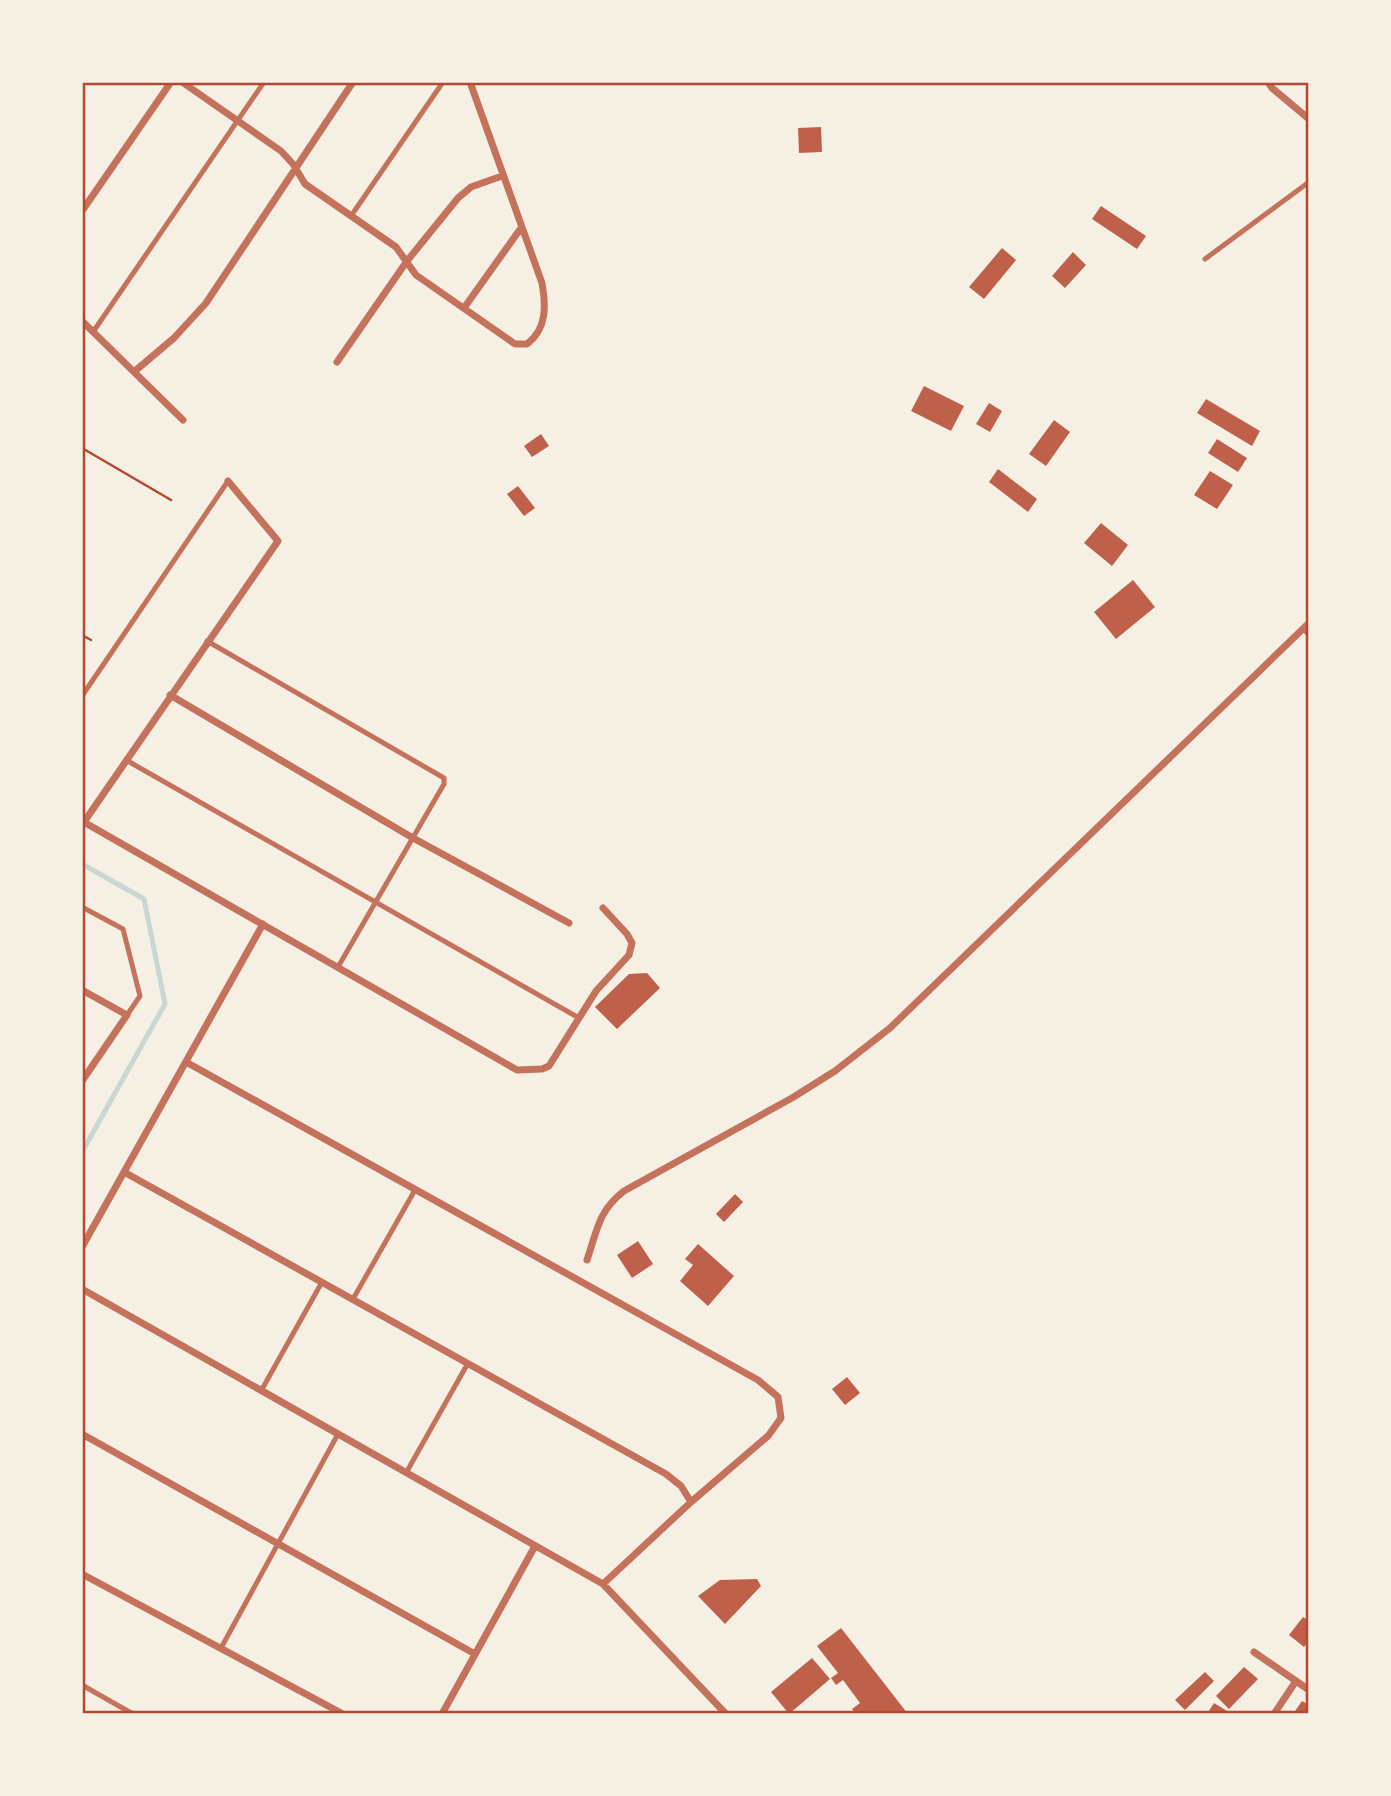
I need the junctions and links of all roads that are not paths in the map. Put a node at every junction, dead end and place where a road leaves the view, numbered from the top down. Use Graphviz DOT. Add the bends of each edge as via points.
graph roads {
  1 [pos="171,82"];
  2 [pos="182,82"];
  3 [pos="264,82"];
  4 [pos="353,82"];
  5 [pos="443,82"];
  6 [pos="470,82"];
  7 [pos="1268,82"];
  8 [pos="1309,119"];
  9 [pos="237,121"];
  10 [pos="297,170"];
  11 [pos="502,176"];
  12 [pos="1309,182"];
  13 [pos="82,211"];
  14 [pos="351,216"];
  15 [pos="522,228"];
  16 [pos="1205,259"];
  17 [pos="407,261"];
  18 [pos="464,308"];
  19 [pos="82,321"];
  20 [pos="93,332"];
  21 [pos="337,362"];
  22 [pos="135,371"];
  23 [pos="183,420"];
  24 [pos="228,481"];
  25 [pos="1307,629"];
  26 [pos="206,641"];
  27 [pos="170,695"];
  28 [pos="82,696"];
  29 [pos="126,760"];
  30 [pos="83,821"];
  31 [pos="413,838"];
  32 [pos="376,902"];
  33 [pos="82,906"];
  34 [pos="603,908"];
  35 [pos="569,923"];
  36 [pos="263,924"];
  37 [pos="338,967"];
  38 [pos="82,990"];
  39 [pos="127,1015"];
  40 [pos="579,1018"];
  41 [pos="186,1062"];
  42 [pos="85,1069"];
  43 [pos="82,1081"];
  44 [pos="124,1172"];
  45 [pos="415,1191"];
  46 [pos="82,1247"];
  47 [pos="587,1260"];
  48 [pos="322,1282"];
  49 [pos="82,1289"];
  50 [pos="353,1299"];
  51 [pos="468,1363"];
  52 [pos="261,1391"];
  53 [pos="82,1434"];
  54 [pos="338,1434"];
  55 [pos="407,1473"];
  56 [pos="691,1502"];
  57 [pos="278,1544"];
  58 [pos="535,1546"];
  59 [pos="82,1574"];
  60 [pos="603,1584"];
  61 [pos="221,1648"];
  62 [pos="1254,1651"];
  63 [pos="475,1654"];
  64 [pos="1296,1681"];
  65 [pos="82,1685"];
  66 [pos="1309,1690"];
  67 [pos="133,1714"];
  68 [pos="344,1714"];
  69 [pos="442,1714"];
  70 [pos="726,1714"];
  71 [pos="1274,1714"];
  1 -- 13 [label="street"];
  2 -- 9 [label="street"];
  3 -- 9 [label="lane"];
  4 -- 10 [label="street"];
  5 -- 14 [label="lane"];
  6 -- 11 [label="street"];
  7 -- 8 [label="street"];
  9 -- 10 [label="street" via="281,151"];
  9 -- 20 [label="lane"];
  10 -- 14 [label="street" via="305,184"];
  10 -- 22 [label="street" via="206,303"];
  11 -- 15 [label="street"];
  11 -- 17 [label="street" via="471,187 458,198"];
  12 -- 16 [label="lane"];
  14 -- 17 [label="street" via="396,247"];
  15 -- 18 [label="street"];
  15 -- 18 [label="street" via="545,300 545,314 534,339 515,344"];
  17 -- 18 [label="street" via="416,275"];
  17 -- 21 [label="street"];
  19 -- 20 [label="street"];
  20 -- 22 [label="street"];
  22 -- 23 [label="street"];
  24 -- 26 [label="street" via="278,541"];
  24 -- 28 [label="lane"];
  25 -- 47 [label="street" via="890,1028 798,1094 610,1202"];
  26 -- 27 [label="street"];
  26 -- 31 [label="lane" via="444,778"];
  27 -- 29 [label="street"];
  27 -- 31 [label="street"];
  29 -- 30 [label="street"];
  29 -- 32 [label="lane"];
  30 -- 36 [label="street"];
  31 -- 32 [label="lane"];
  31 -- 35 [label="street"];
  32 -- 37 [label="lane"];
  32 -- 40 [label="lane"];
  33 -- 39 [label="lane" via="123,929 140,996"];
  34 -- 40 [label="street" via="632,943 629,954"];
  36 -- 37 [label="street"];
  36 -- 41 [label="street"];
  37 -- 40 [label="street" via="517,1070 549,1066"];
  38 -- 39 [label="street"];
  39 -- 42 [label="street"];
  41 -- 44 [label="street"];
  41 -- 45 [label="street"];
  42 -- 43 [label="street"];
  44 -- 46 [label="street"];
  44 -- 48 [label="street"];
  45 -- 50 [label="lane"];
  45 -- 56 [label="street" via="758,1380 778,1397 780,1418 768,1436"];
  48 -- 50 [label="street"];
  48 -- 52 [label="lane"];
  49 -- 52 [label="street"];
  50 -- 51 [label="street"];
  51 -- 55 [label="lane"];
  51 -- 56 [label="street" via="666,1474"];
  52 -- 54 [label="street"];
  53 -- 57 [label="street"];
  54 -- 55 [label="street"];
  54 -- 57 [label="lane"];
  55 -- 58 [label="street"];
  56 -- 60 [label="street"];
  57 -- 61 [label="lane"];
  57 -- 63 [label="street"];
  58 -- 60 [label="street"];
  58 -- 63 [label="street"];
  59 -- 61 [label="street"];
  60 -- 70 [label="street"];
  61 -- 68 [label="street"];
  62 -- 64 [label="street"];
  63 -- 69 [label="street"];
  64 -- 66 [label="street"];
  64 -- 71 [label="street"];
  65 -- 67 [label="lane"];
}
